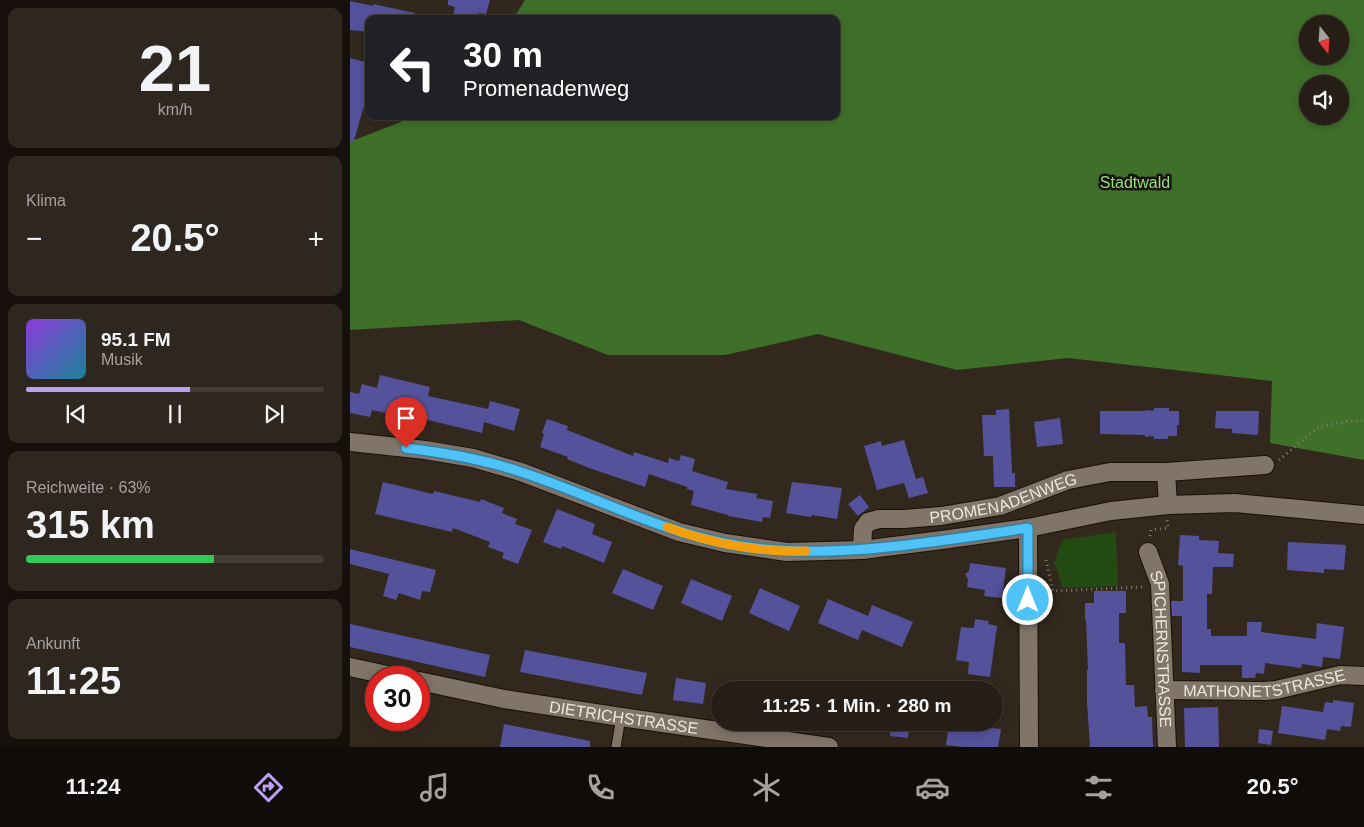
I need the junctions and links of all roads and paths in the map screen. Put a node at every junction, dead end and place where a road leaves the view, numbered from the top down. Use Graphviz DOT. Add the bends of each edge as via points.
graph roads {
  1 [pos="1364,421"];
  2 [pos="350,442"];
  3 [pos="1265,466"];
  4 [pos="1166,472"];
  5 [pos="1166,505"];
  6 [pos="1364,515"];
  7 [pos="1028,536"];
  8 [pos="862,550"];
  9 [pos="1148,552"];
  10 [pos="1160,584"];
  11 [pos="350,667"];
  12 [pos="365,670"];
  13 [pos="1364,676"];
  14 [pos="430,683"];
  15 [pos="1164,690"];
  16 [pos="621,717"];
  17 [pos="616,747"];
  18 [pos="829,747"];
  19 [pos="1029,747"];
  20 [pos="1166,747"];
  1 -- 3 [label="path" via="1318,428 1278,462"];
  2 -- 8 [label="street, PROMENADENWEG" via="473,458 521,472 679,532 725,543 787,552"];
  3 -- 4 [label="street, PROMENADENWEG"];
  4 -- 5 [label="street"];
  4 -- 8 [label="street, PROMENADENWEG" via="1110,472 1068,480 1000,506 941,516 879,519 868,522 863,529"];
  5 -- 6 [label="street, PROMENADENWEG" via="1235,504"];
  5 -- 7 [label="street, PROMENADENWEG" via="1111,510"];
  5 -- 9 [label="path" via="1168,528 1151,530"];
  7 -- 8 [label="street, PROMENADENWEG" via="942,540"];
  7 -- 10 [label="path" via="1043,543 1053,591"];
  7 -- 19 [label="street"];
  9 -- 10 [label="street, SPICHERNSTRASSE"];
  10 -- 15 [label="street, SPICHERNSTRASSE"];
  11 -- 12 [label="street"];
  13 -- 15 [label="street, MATHONETSTRASSE" via="1340,675 1271,690"];
  14 -- 16 [label="street, DIETRICHSTRASSE" via="504,699"];
  15 -- 20 [label="street, SPICHERNSTRASSE"];
  16 -- 17 [label="lane"];
  16 -- 18 [label="street, DIETRICHSTRASSE"];
}
